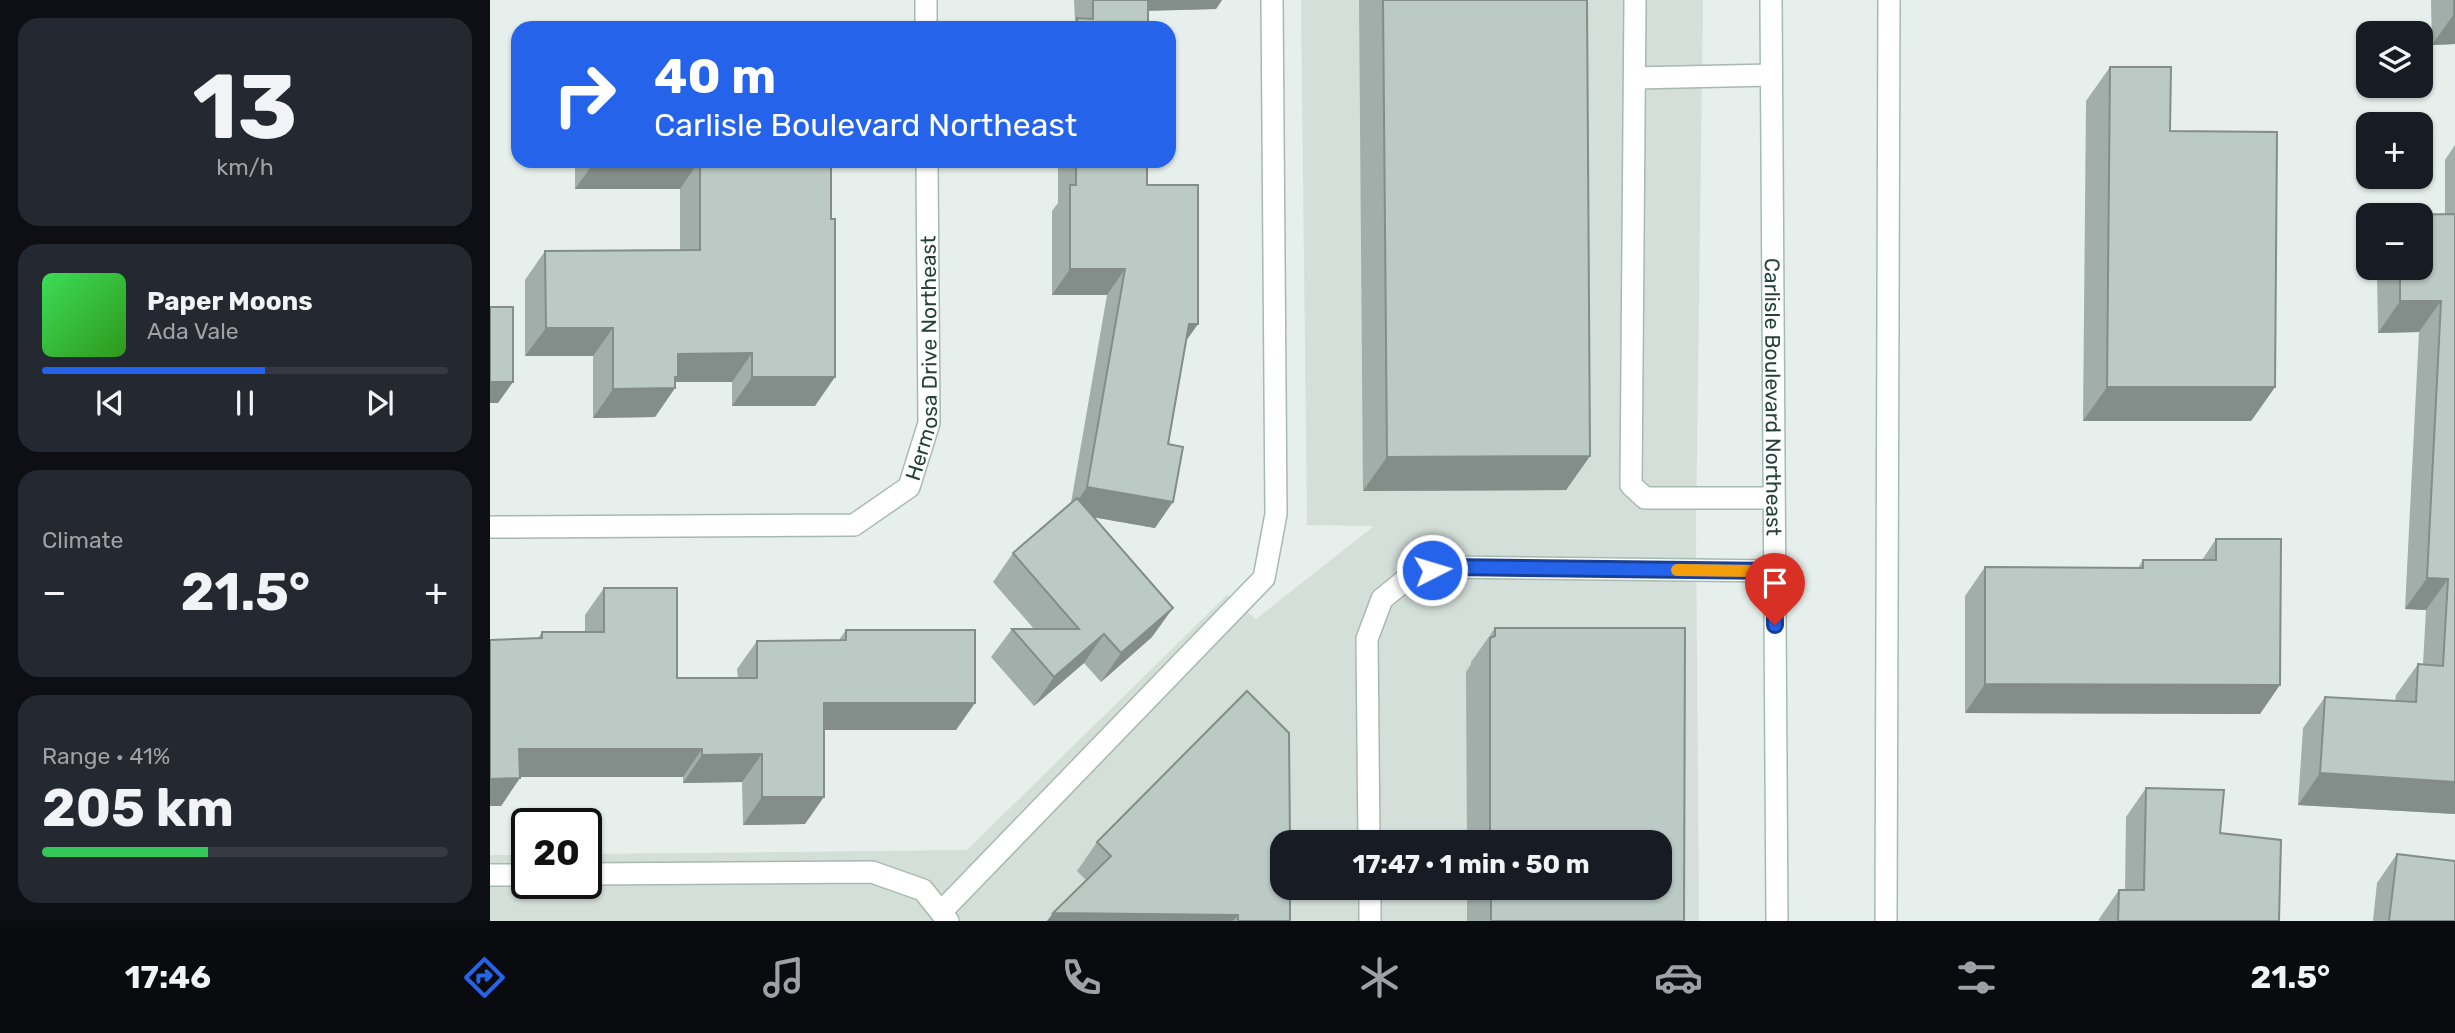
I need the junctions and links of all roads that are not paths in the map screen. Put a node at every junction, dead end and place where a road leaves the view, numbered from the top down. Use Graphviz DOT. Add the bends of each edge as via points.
graph roads {
  1 [pos="926,0"];
  2 [pos="1272,0"];
  3 [pos="1635,0"];
  4 [pos="1770,0"];
  5 [pos="1889,0"];
  6 [pos="926,21"];
  7 [pos="1771,75"];
  8 [pos="1635,78"];
  9 [pos="927,168"];
  10 [pos="1774,498"];
  11 [pos="490,527"];
  12 [pos="1774,571"];
  13 [pos="1369,830"];
  14 [pos="602,874"];
  15 [pos="490,875"];
  16 [pos="511,875"];
  17 [pos="1370,900"];
  18 [pos="944,916"];
  19 [pos="1370,921"];
  20 [pos="1777,921"];
  21 [pos="1886,921"];
  1 -- 6 [label="main road"];
  2 -- 18 [label="main road" via="1276,514 1264,578"];
  3 -- 8 [label="main road"];
  4 -- 7 [label="main road, Carlisle Boulevard Northeast"];
  5 -- 21 [label="main road"];
  7 -- 8 [label="main road"];
  7 -- 10 [label="main road, Carlisle Boulevard Northeast"];
  8 -- 10 [label="main road" via="1631,485 1646,498"];
  9 -- 11 [label="main road, Hermosa Drive Northeast" via="929,423 909,487 854,525"];
  10 -- 12 [label="main road, Carlisle Boulevard Northeast"];
  12 -- 13 [label="main road" via="1449,567 1414,573 1382,599 1367,639"];
  12 -- 20 [label="main road, Carlisle Boulevard Northeast"];
  14 -- 18 [label="main road" via="872,872 923,890"];
  15 -- 16 [label="main road"];
  17 -- 19 [label="main road"];
}
